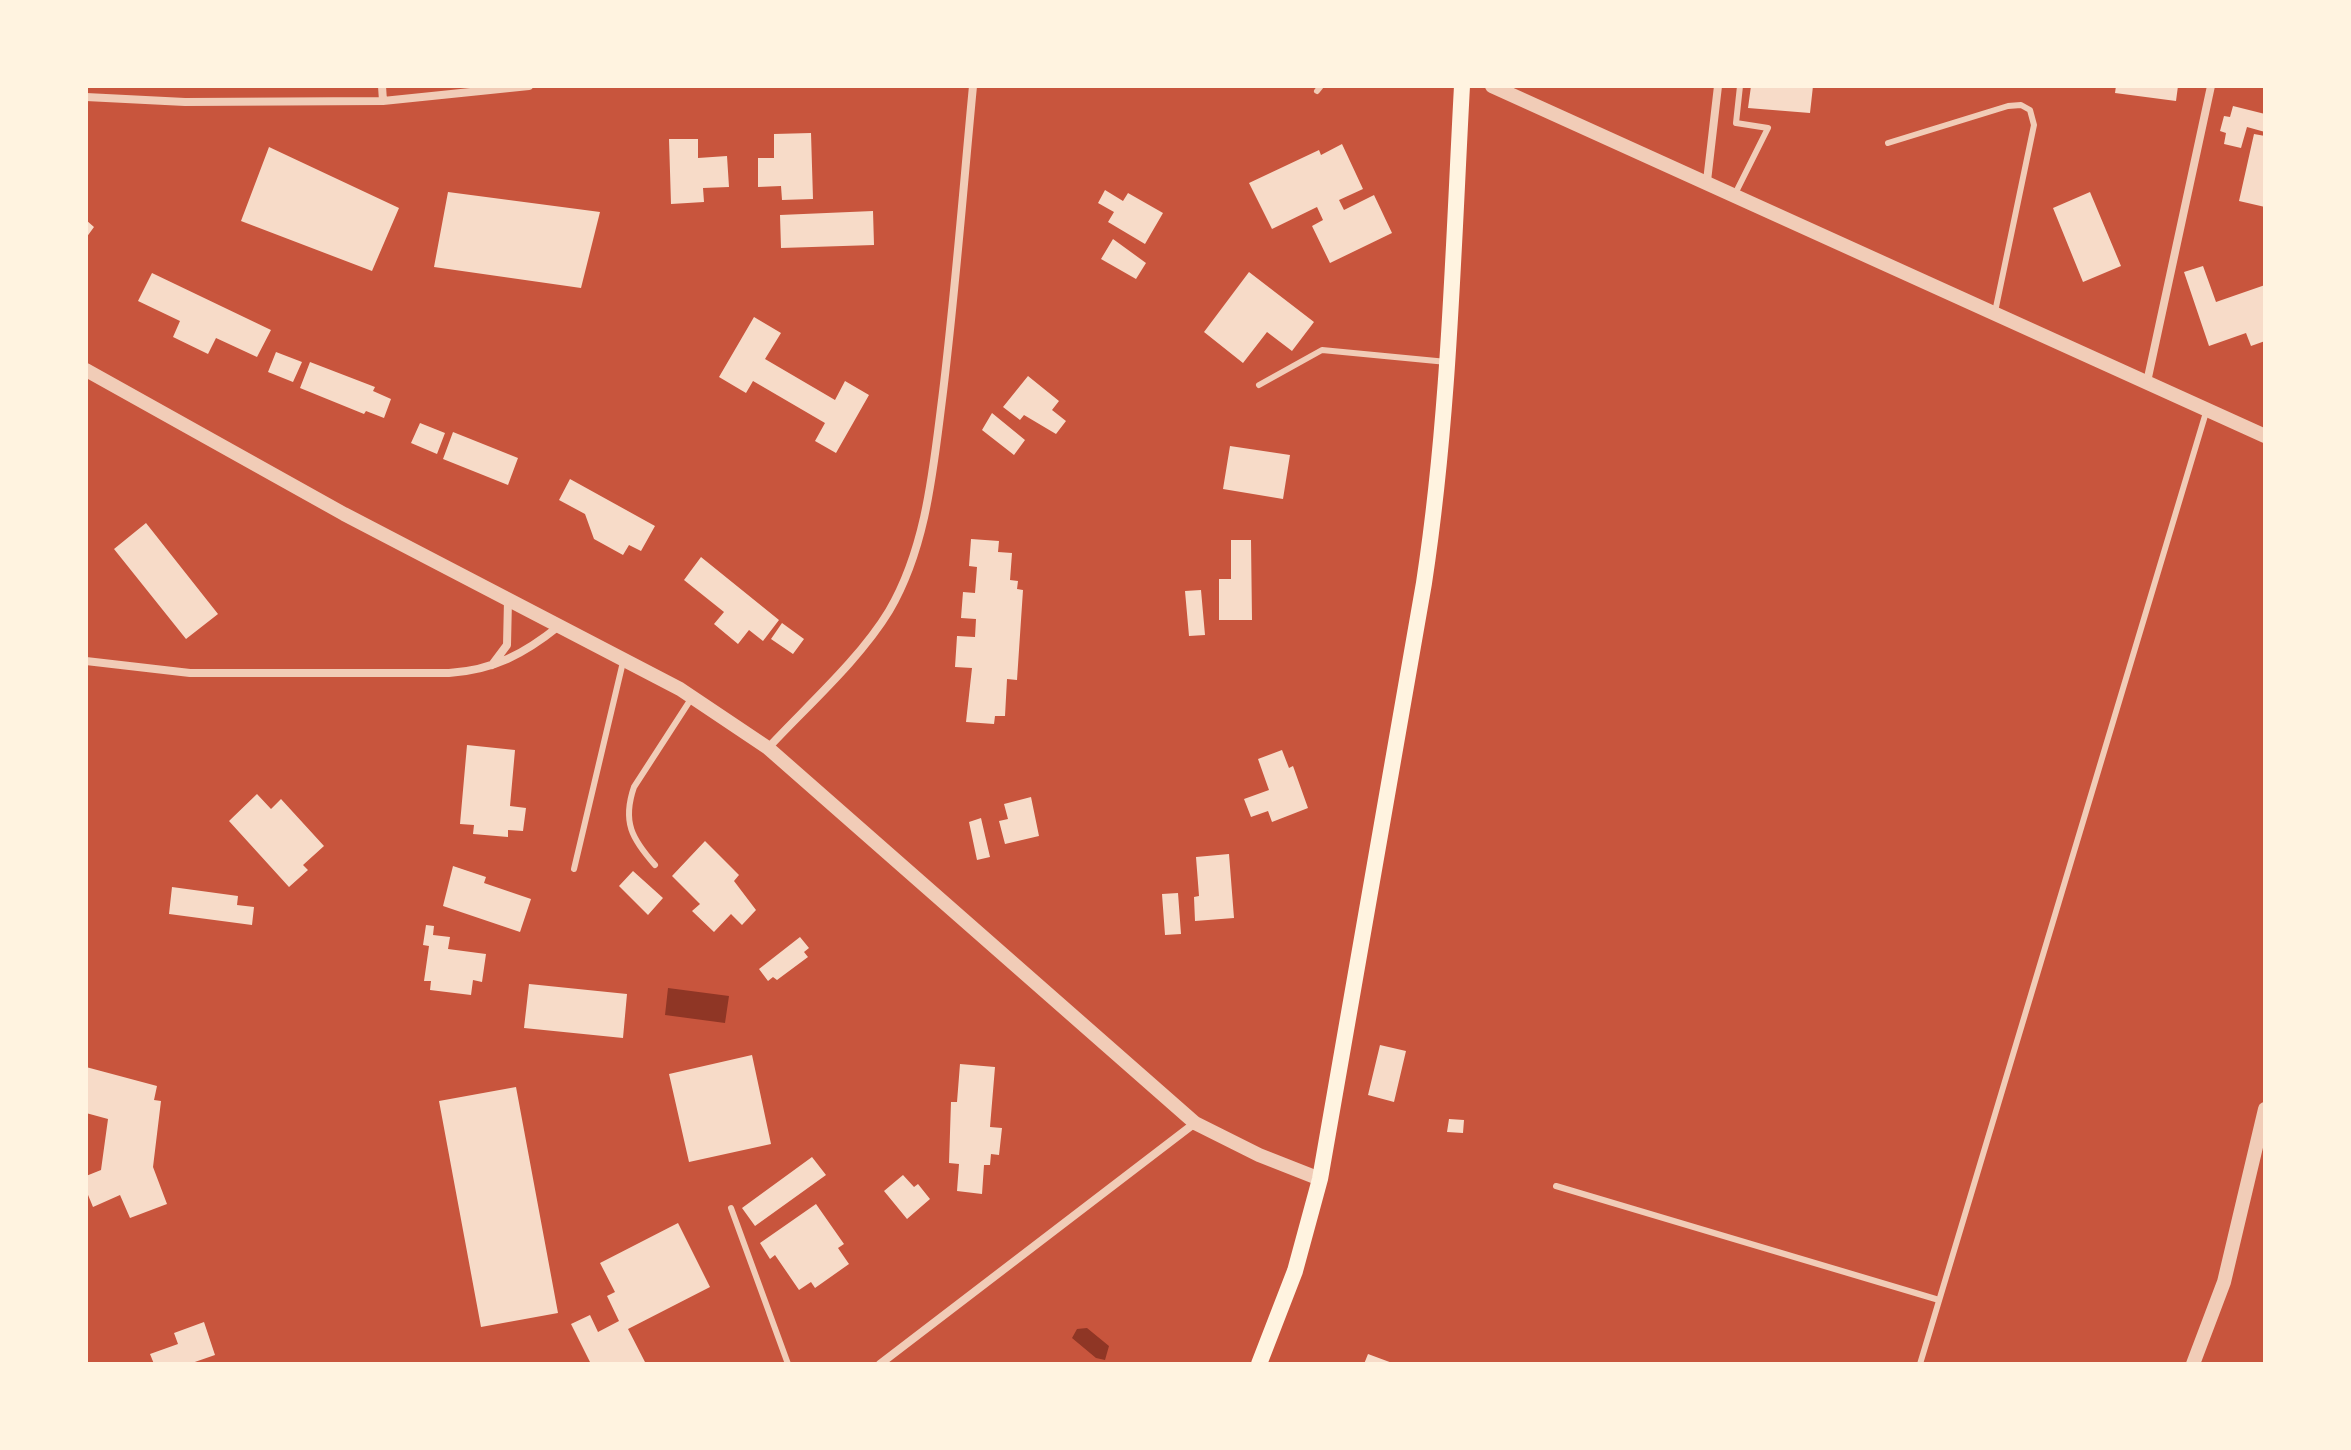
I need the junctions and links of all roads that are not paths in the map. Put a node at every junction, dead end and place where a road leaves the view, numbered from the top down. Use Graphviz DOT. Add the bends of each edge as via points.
graph roads {
  1 [pos="382,86"];
  2 [pos="529,86"];
  3 [pos="973,86"];
  4 [pos="1462,86"];
  5 [pos="1492,86"];
  6 [pos="1718,86"];
  7 [pos="1740,86"];
  8 [pos="2211,86"];
  9 [pos="490,88"];
  10 [pos="86,97"];
  11 [pos="383,101"];
  12 [pos="1888,143"];
  13 [pos="1707,181"];
  14 [pos="1735,194"];
  15 [pos="1995,312"];
  16 [pos="1447,362"];
  17 [pos="86,370"];
  18 [pos="2147,382"];
  19 [pos="1259,385"];
  20 [pos="2207,409"];
  21 [pos="2265,436"];
  22 [pos="508,600"];
  23 [pos="559,626"];
  24 [pos="623,659"];
  25 [pos="86,661"];
  26 [pos="489,668"];
  27 [pos="692,697"];
  28 [pos="768,748"];
  29 [pos="655,865"];
  30 [pos="574,869"];
  31 [pos="2265,1109"];
  32 [pos="1195,1123"];
  33 [pos="1320,1179"];
  34 [pos="1556,1186"];
  35 [pos="731,1208"];
  36 [pos="1939,1300"];
  37 [pos="788,1364"];
  38 [pos="880,1364"];
  39 [pos="1259,1364"];
  40 [pos="1920,1364"];
  41 [pos="2193,1364"];
  1 -- 11 [label="street"];
  2 -- 9 [label="street"];
  3 -- 28 [label="street" via="949,344 921,528 888,612"];
  4 -- 16 [label="main road"];
  5 -- 13 [label="street"];
  6 -- 13 [label="street"];
  7 -- 14 [label="lane" via="1736,123 1768,128"];
  8 -- 18 [label="street"];
  9 -- 11 [label="street"];
  10 -- 11 [label="street"];
  12 -- 15 [label="lane" via="2008,106 2030,110 2034,125"];
  13 -- 14 [label="street"];
  14 -- 15 [label="street"];
  15 -- 18 [label="street"];
  16 -- 19 [label="lane" via="1322,350"];
  16 -- 33 [label="main road" via="1424,583"];
  17 -- 22 [label="street"];
  18 -- 20 [label="street"];
  20 -- 21 [label="street"];
  20 -- 36 [label="lane"];
  22 -- 23 [label="street"];
  22 -- 26 [label="street" via="507,645"];
  23 -- 24 [label="street"];
  23 -- 26 [label="street" via="521,654"];
  24 -- 27 [label="street"];
  24 -- 30 [label="lane"];
  25 -- 26 [label="street" via="234,674 449,673"];
  27 -- 28 [label="street"];
  27 -- 29 [label="lane" via="629,803 633,839"];
  28 -- 32 [label="street"];
  31 -- 41 [label="street" via="2224,1282"];
  32 -- 33 [label="street"];
  32 -- 38 [label="street"];
  33 -- 39 [label="main road" via="1295,1271"];
  34 -- 36 [label="lane"];
  35 -- 37 [label="lane"];
  36 -- 40 [label="lane"];
}
